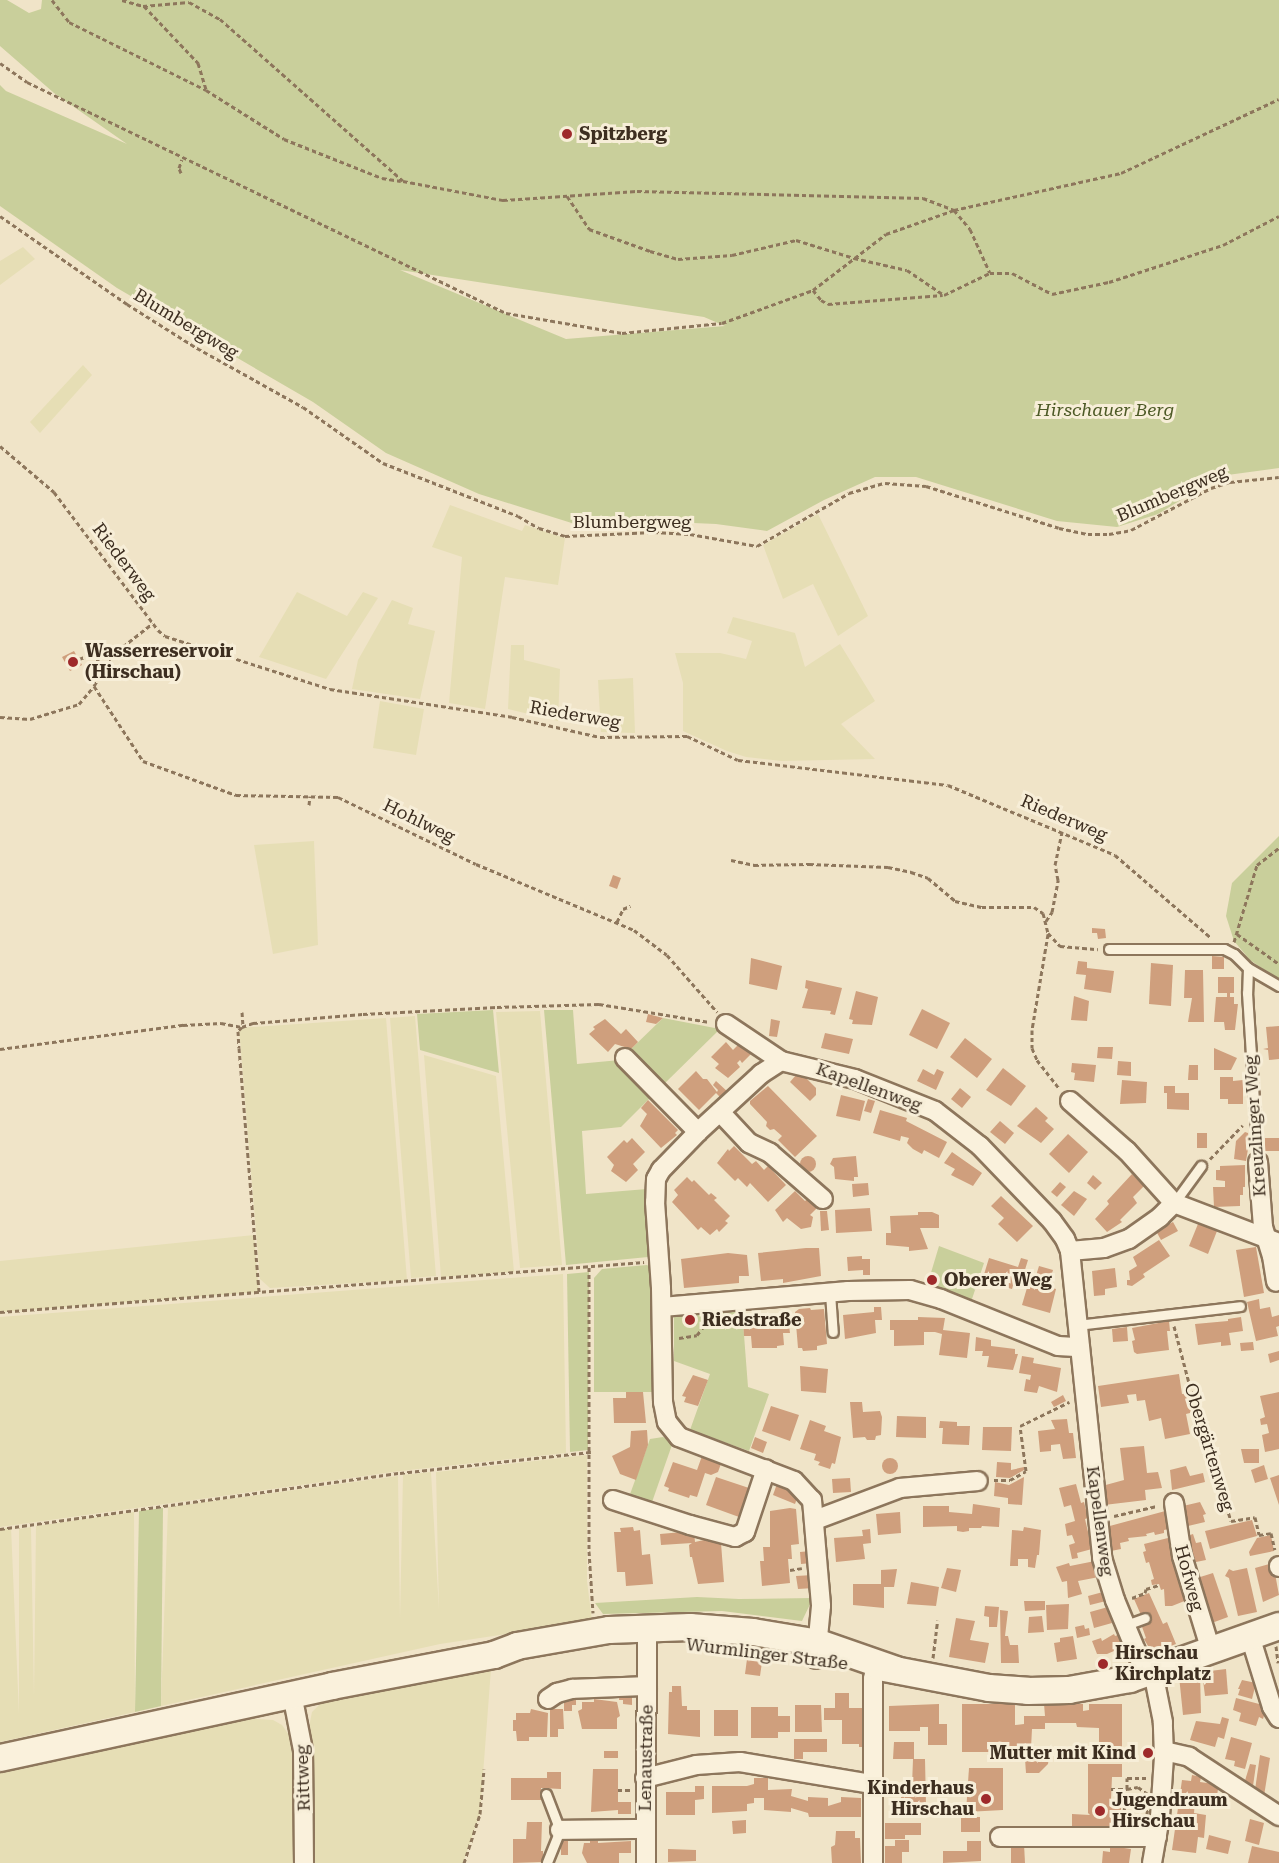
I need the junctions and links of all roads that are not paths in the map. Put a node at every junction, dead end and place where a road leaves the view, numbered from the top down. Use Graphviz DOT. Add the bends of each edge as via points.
graph roads {
  1 [pos="1109,950"];
  2 [pos="1248,968"];
  3 [pos="1279,986"];
  4 [pos="726,1024"];
  5 [pos="625,1058"];
  6 [pos="781,1060"];
  7 [pos="1070,1101"];
  8 [pos="720,1112"];
  9 [pos="698,1132"];
  10 [pos="1258,1162"];
  11 [pos="1201,1166"];
  12 [pos="823,1199"];
  13 [pos="1174,1203"];
  14 [pos="1272,1239"];
  15 [pos="1070,1251"];
  16 [pos="1276,1282"];
  17 [pos="830,1293"];
  18 [pos="1240,1306"];
  19 [pos="662,1307"];
  20 [pos="1077,1325"];
  21 [pos="833,1332"];
  22 [pos="1080,1347"];
  23 [pos="766,1469"];
  24 [pos="978,1481"];
  25 [pos="613,1500"];
  26 [pos="1174,1503"];
  27 [pos="815,1520"];
  28 [pos="1144,1618"];
  29 [pos="1126,1625"];
  30 [pos="1279,1626"];
  31 [pos="648,1635"];
  32 [pos="1250,1636"];
  33 [pos="818,1651"];
  34 [pos="1211,1651"];
  35 [pos="882,1666"];
  36 [pos="1143,1675"];
  37 [pos="647,1686"];
  38 [pos="292,1694"];
  39 [pos="548,1699"];
  40 [pos="1279,1718"];
  41 [pos="1164,1751"];
  42 [pos="0,1758"];
  43 [pos="645,1778"];
  44 [pos="872,1784"];
  45 [pos="546,1794"];
  46 [pos="1279,1816"];
  47 [pos="560,1830"];
  48 [pos="645,1830"];
  49 [pos="1000,1837"];
  50 [pos="1157,1837"];
  51 [pos="304,1863"];
  52 [pos="547,1863"];
  53 [pos="646,1863"];
  54 [pos="873,1863"];
  55 [pos="1152,1863"];
  1 -- 2 [label="lane" via="1224,949"];
  2 -- 3 [label="lane"];
  2 -- 10 [label="lane, Kreuzlinger Weg"];
  4 -- 6 [label="street, Kapellenweg"];
  5 -- 9 [label="street"];
  6 -- 8 [label="street"];
  6 -- 15 [label="street, Kapellenweg" via="862,1081 935,1111 1004,1169 1059,1230"];
  7 -- 13 [label="street" via="1127,1151"];
  8 -- 9 [label="street"];
  8 -- 12 [label="street" via="749,1143 770,1153"];
  9 -- 19 [label="street" via="656,1179"];
  10 -- 14 [label="street, Kreuzlinger Weg"];
  11 -- 13 [label="lane"];
  13 -- 14 [label="street"];
  13 -- 15 [label="street" via="1129,1239 1104,1248"];
  14 -- 16 [label="street, Kreuzlinger Weg"];
  15 -- 20 [label="street, Kapellenweg"];
  17 -- 19 [label="street"];
  17 -- 21 [label="lane"];
  17 -- 22 [label="street" via="910,1290 1058,1346"];
  18 -- 20 [label="lane"];
  19 -- 23 [label="street" via="664,1413 672,1430 689,1443"];
  20 -- 22 [label="street, Kapellenweg"];
  22 -- 29 [label="street, Kapellenweg" via="1102,1558"];
  23 -- 25 [label="street" via="745,1532 735,1537"];
  23 -- 27 [label="street" via="802,1486 812,1500"];
  24 -- 27 [label="street" via="900,1488"];
  26 -- 34 [label="street, Hofweg" via="1182,1557"];
  27 -- 33 [label="street" via="821,1606"];
  28 -- 29 [label="lane"];
  29 -- 36 [label="street, Kapellenweg"];
  30 -- 32 [label="main road, Wurmlinger Straße"];
  31 -- 33 [label="main road, Wurmlinger Straße" via="689,1643"];
  31 -- 37 [label="street, Lenaustraße"];
  31 -- 38 [label="main road, Wurmlinger Straße" via="517,1656 494,1655"];
  32 -- 34 [label="main road, Wurmlinger Straße"];
  32 -- 40 [label="street"];
  33 -- 35 [label="main road, Wurmlinger Straße"];
  34 -- 36 [label="main road, Wurmlinger Straße"];
  35 -- 36 [label="main road, Wurmlinger Straße" via="930,1678 1028,1692 1087,1688"];
  35 -- 44 [label="street"];
  36 -- 41 [label="street, Kapellenweg" via="1162,1712"];
  37 -- 39 [label="street, Lenaustraße" via="572,1689"];
  37 -- 43 [label="street, Lenaustraße"];
  38 -- 42 [label="main road, Wurmlinger Straße"];
  38 -- 51 [label="street, Rittweg" via="303,1750"];
  41 -- 46 [label="street" via="1189,1757"];
  41 -- 50 [label="street, Kapellenweg"];
  43 -- 44 [label="street" via="696,1765 740,1762"];
  43 -- 48 [label="street, Lenaustraße"];
  44 -- 54 [label="street"];
  45 -- 47 [label="lane"];
  47 -- 48 [label="street, Lenaustraße"];
  47 -- 52 [label="lane"];
  48 -- 53 [label="street, Lenaustraße"];
  49 -- 50 [label="street"];
  50 -- 55 [label="street, Kapellenweg"];
}
